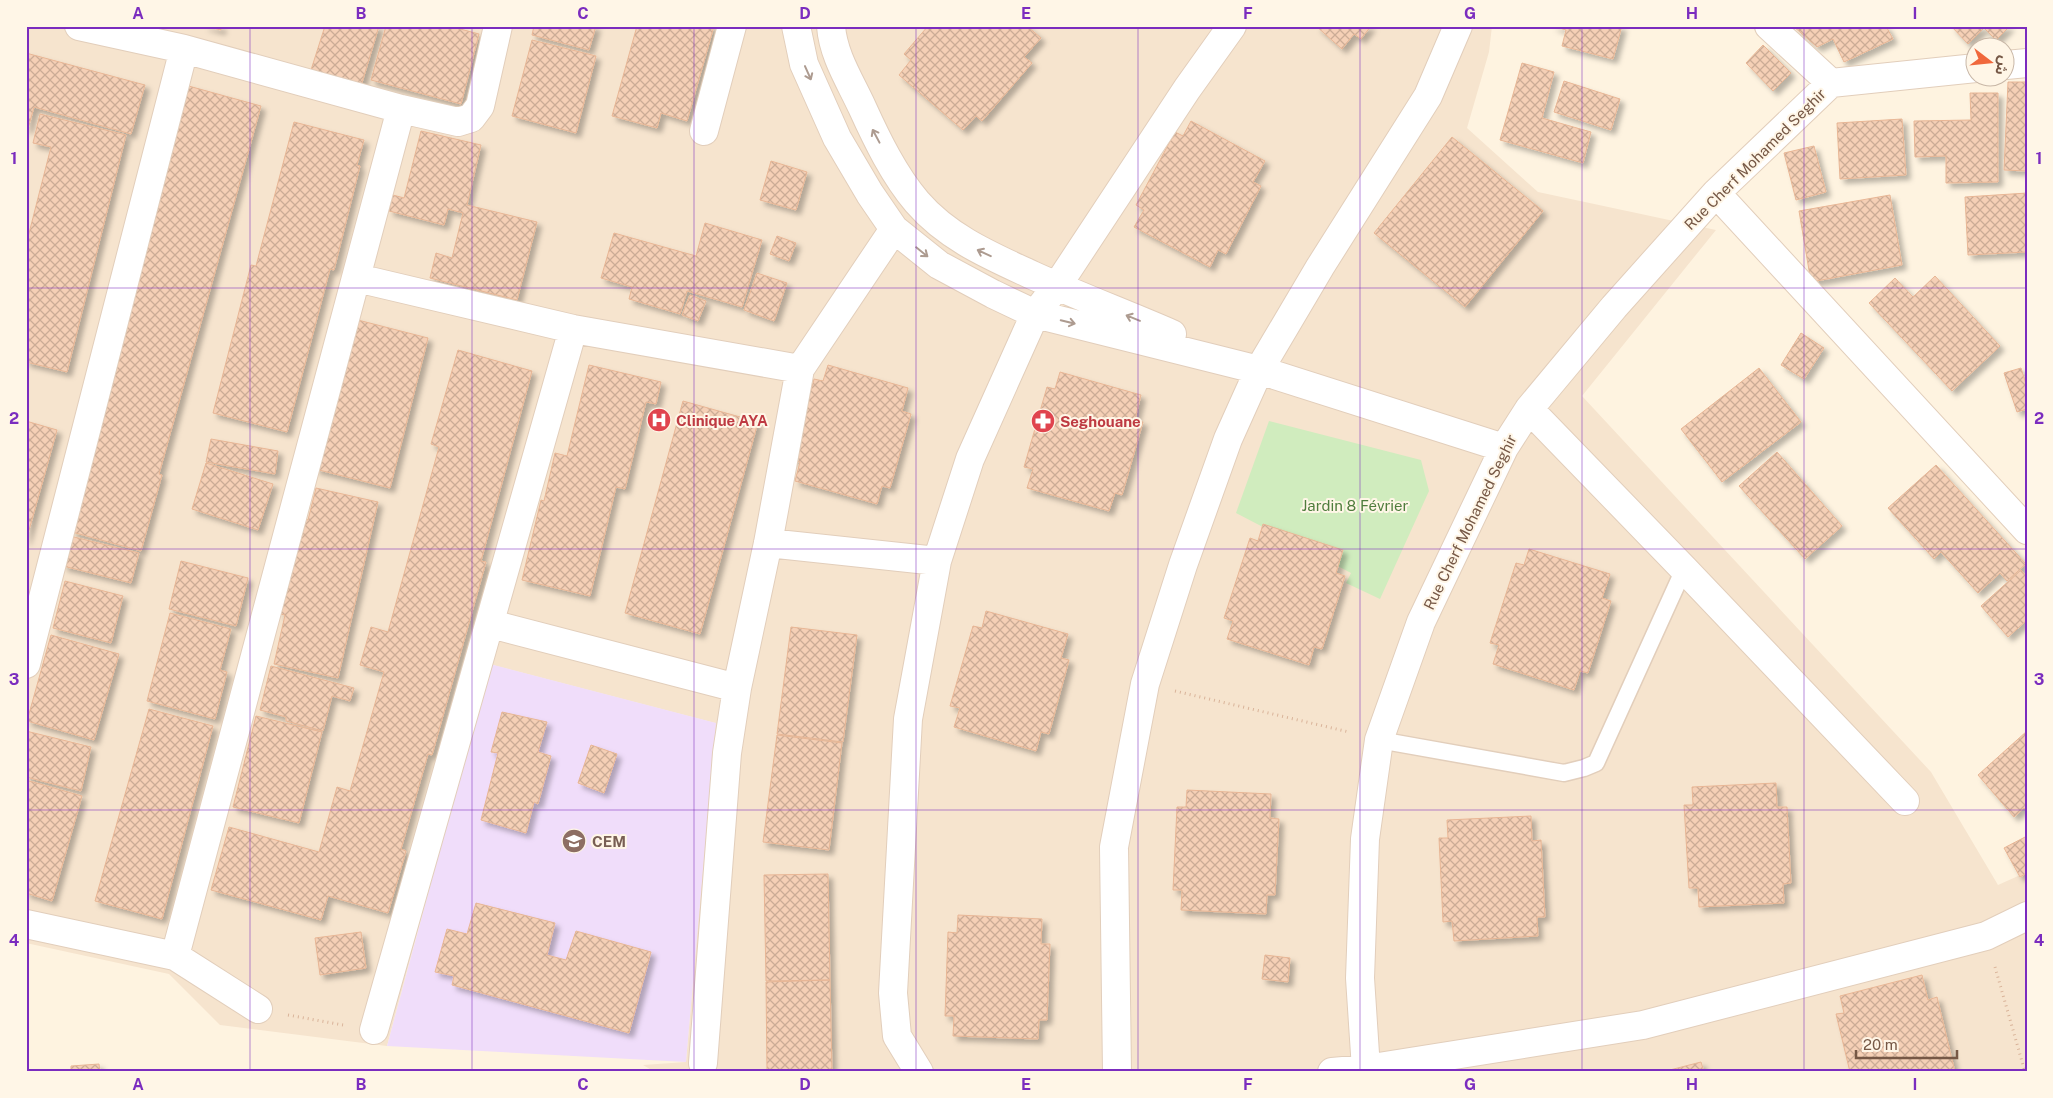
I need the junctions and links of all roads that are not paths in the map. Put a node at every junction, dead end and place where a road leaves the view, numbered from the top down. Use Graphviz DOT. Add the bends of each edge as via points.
graph roads {
  1 [pos="79,26"];
  2 [pos="498,26"];
  3 [pos="732,26"];
  4 [pos="1232,26"];
  5 [pos="1458,26"];
  6 [pos="1769,26"];
  7 [pos="795,27"];
  8 [pos="831,34"];
  9 [pos="184,49"];
  10 [pos="1966,69"];
  11 [pos="1831,84"];
  12 [pos="401,109"];
  13 [pos="704,131"];
  14 [pos="1716,192"];
  15 [pos="894,229"];
  16 [pos="357,278"];
  17 [pos="1057,286"];
  18 [pos="1035,314"];
  19 [pos="573,329"];
  20 [pos="800,369"];
  21 [pos="1259,370"];
  22 [pos="1529,410"];
  23 [pos="1504,448"];
  24 [pos="2027,530"];
  25 [pos="768,543"];
  26 [pos="937,561"];
  27 [pos="1684,569"];
  28 [pos="491,624"];
  29 [pos="26,664"];
  30 [pos="737,688"];
  31 [pos="1379,740"];
  32 [pos="1906,801"];
  33 [pos="2027,916"];
  34 [pos="26,924"];
  35 [pos="175,956"];
  36 [pos="258,1009"];
  37 [pos="374,1030"];
  38 [pos="703,1063"];
  39 [pos="1366,1069"];
  40 [pos="919,1072"];
  41 [pos="1117,1072"];
  42 [pos="1332,1072"];
  1 -- 9 [label="street"];
  2 -- 12 [label="street" via="480,106 471,118 458,122"];
  3 -- 13 [label="street"];
  4 -- 17 [label="street"];
  5 -- 21 [label="street" via="1428,96"];
  6 -- 11 [label="street"];
  7 -- 8 [label="street"];
  7 -- 15 [label="street, one-way" via="804,64 837,138"];
  17 -- 8 [label="street, one-way" via="977,250 940,224 917,202 896,173 873,131"];
  9 -- 12 [label="street"];
  9 -- 29 [label="street"];
  10 -- 11 [label="street, Rue Cherf Mohamed Seghir"];
  11 -- 14 [label="street, Rue Cherf Mohamed Seghir"];
  12 -- 16 [label="street"];
  14 -- 22 [label="street, Rue Cherf Mohamed Seghir" via="1614,307"];
  14 -- 24 [label="street"];
  15 -- 18 [label="street, one-way" via="939,265"];
  15 -- 20 [label="street"];
  16 -- 19 [label="street"];
  16 -- 35 [label="street"];
  17 -- 18 [label="street"];
  21 -- 17 [label="street, one-way"];
  18 -- 21 [label="street, one-way"];
  18 -- 26 [label="street" via="970,459"];
  19 -- 20 [label="street"];
  19 -- 28 [label="street"];
  20 -- 25 [label="street"];
  21 -- 23 [label="street"];
  21 -- 41 [label="street" via="1228,439 1182,565 1145,684 1114,847"];
  22 -- 23 [label="street, Rue Cherf Mohamed Seghir"];
  22 -- 27 [label="street"];
  23 -- 31 [label="street, Rue Cherf Mohamed Seghir" via="1421,622"];
  25 -- 26 [label="street"];
  25 -- 30 [label="street"];
  26 -- 40 [label="street" via="908,719 893,993 897,1036"];
  27 -- 31 [label="lane" via="1596,762 1564,773"];
  27 -- 32 [label="street"];
  28 -- 30 [label="street"];
  28 -- 37 [label="street"];
  30 -- 38 [label="street" via="727,752"];
  31 -- 39 [label="street, Rue Cherf Mohamed Seghir" via="1365,839 1360,978"];
  33 -- 39 [label="street" via="1986,936 1643,1025"];
  34 -- 35 [label="street"];
  35 -- 36 [label="street"];
  39 -- 42 [label="street"];
}
